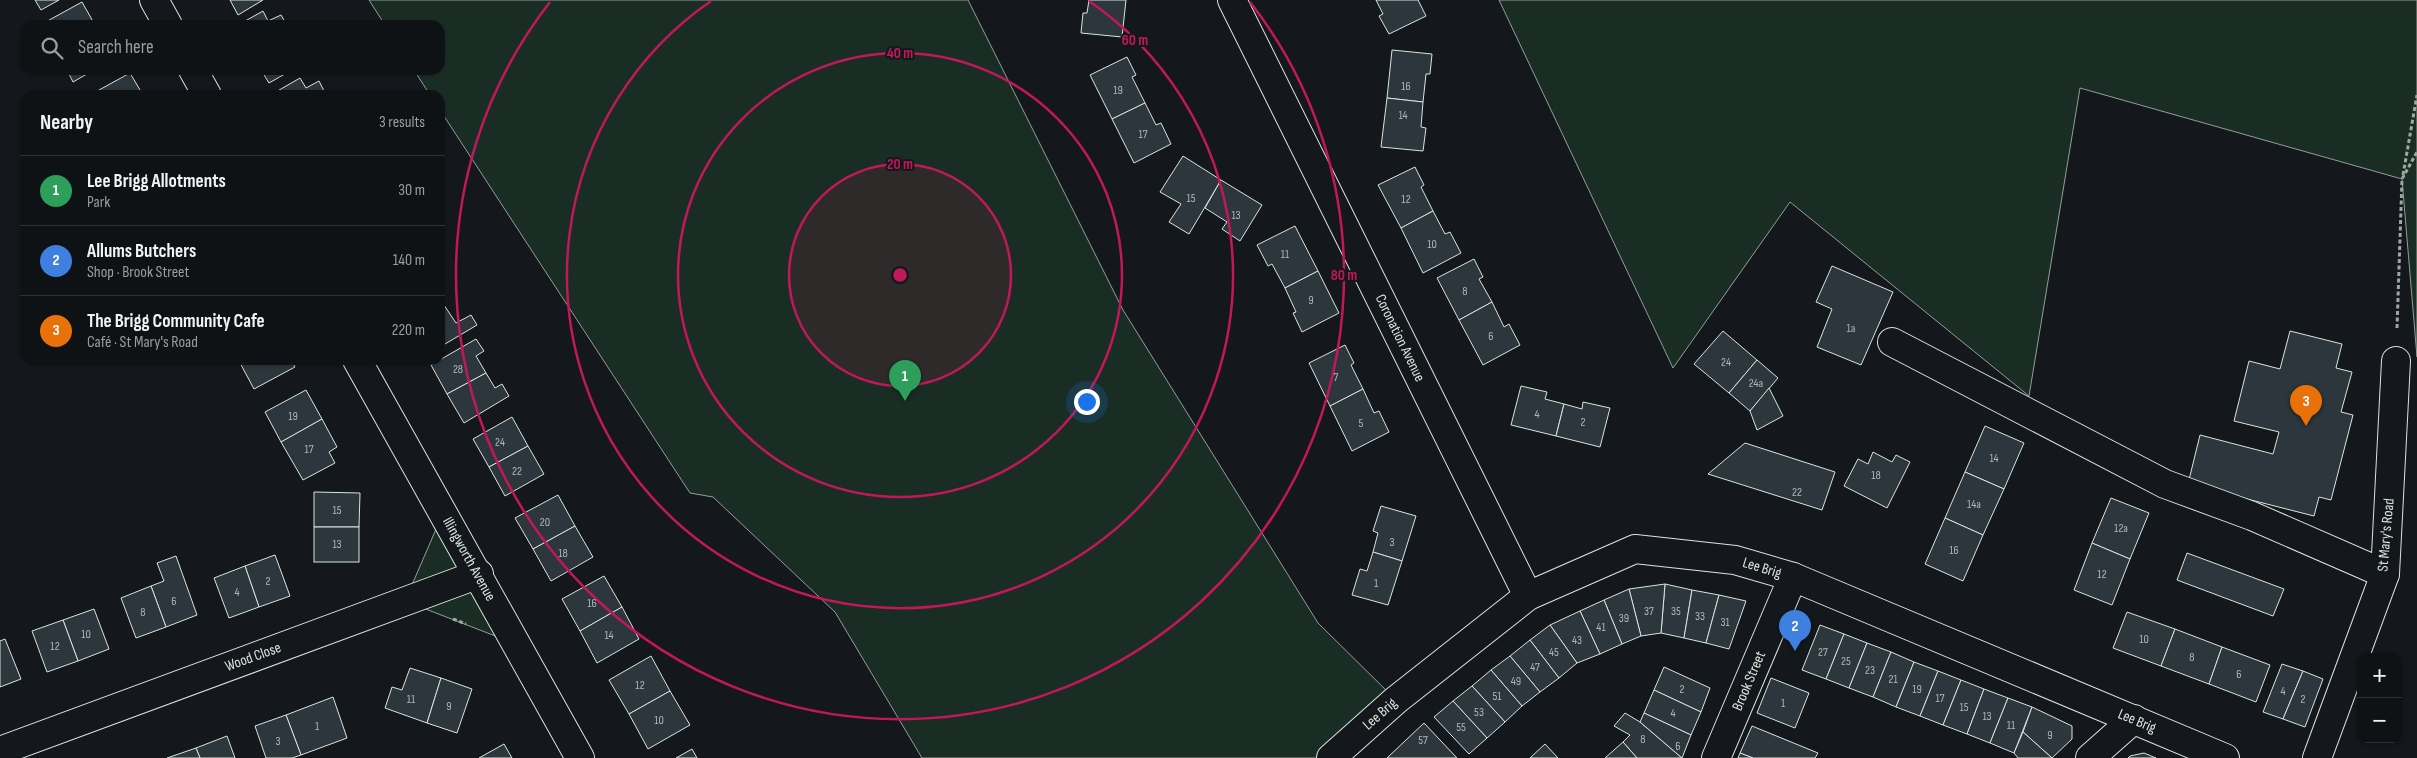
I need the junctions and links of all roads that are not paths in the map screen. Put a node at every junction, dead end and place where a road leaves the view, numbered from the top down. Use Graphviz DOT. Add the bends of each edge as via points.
graph roads {
  1 [pos="154,0"];
  2 [pos="1232,0"];
  3 [pos="165,20"];
  4 [pos="196,75"];
  5 [pos="204,90"];
  6 [pos="1892,342"];
  7 [pos="2396,361"];
  8 [pos="360,365"];
  9 [pos="478,574"];
  10 [pos="2384,574"];
  11 [pos="1793,577"];
  12 [pos="1528,596"];
  13 [pos="2134,719"];
  14 [pos="32,749"];
  15 [pos="0,751"];
  16 [pos="580,758"];
  17 [pos="1331,758"];
  18 [pos="1716,758"];
  19 [pos="2090,758"];
  20 [pos="2226,758"];
  21 [pos="2317,758"];
  1 -- 3 [label="street"];
  2 -- 12 [label="street, Coronation Avenue"];
  4 -- 5 [label="street"];
  6 -- 10 [label="street" via="2165,484 2252,516"];
  7 -- 10 [label="street, St Mary's Road"];
  8 -- 9 [label="street, Illingworth Avenue"];
  9 -- 14 [label="street, Wood Close"];
  9 -- 16 [label="street, Illingworth Avenue"];
  10 -- 21 [label="street, St Mary's Road"];
  11 -- 12 [label="street, Lee Brig" via="1736,560 1635,549"];
  11 -- 13 [label="street, Lee Brig"];
  11 -- 18 [label="street, Brook Street"];
  12 -- 17 [label="street, Lee Brig" via="1396,700"];
  13 -- 19 [label="street"];
  13 -- 20 [label="street, Lee Brig"];
  14 -- 15 [label="street, Wood Close"];
}
